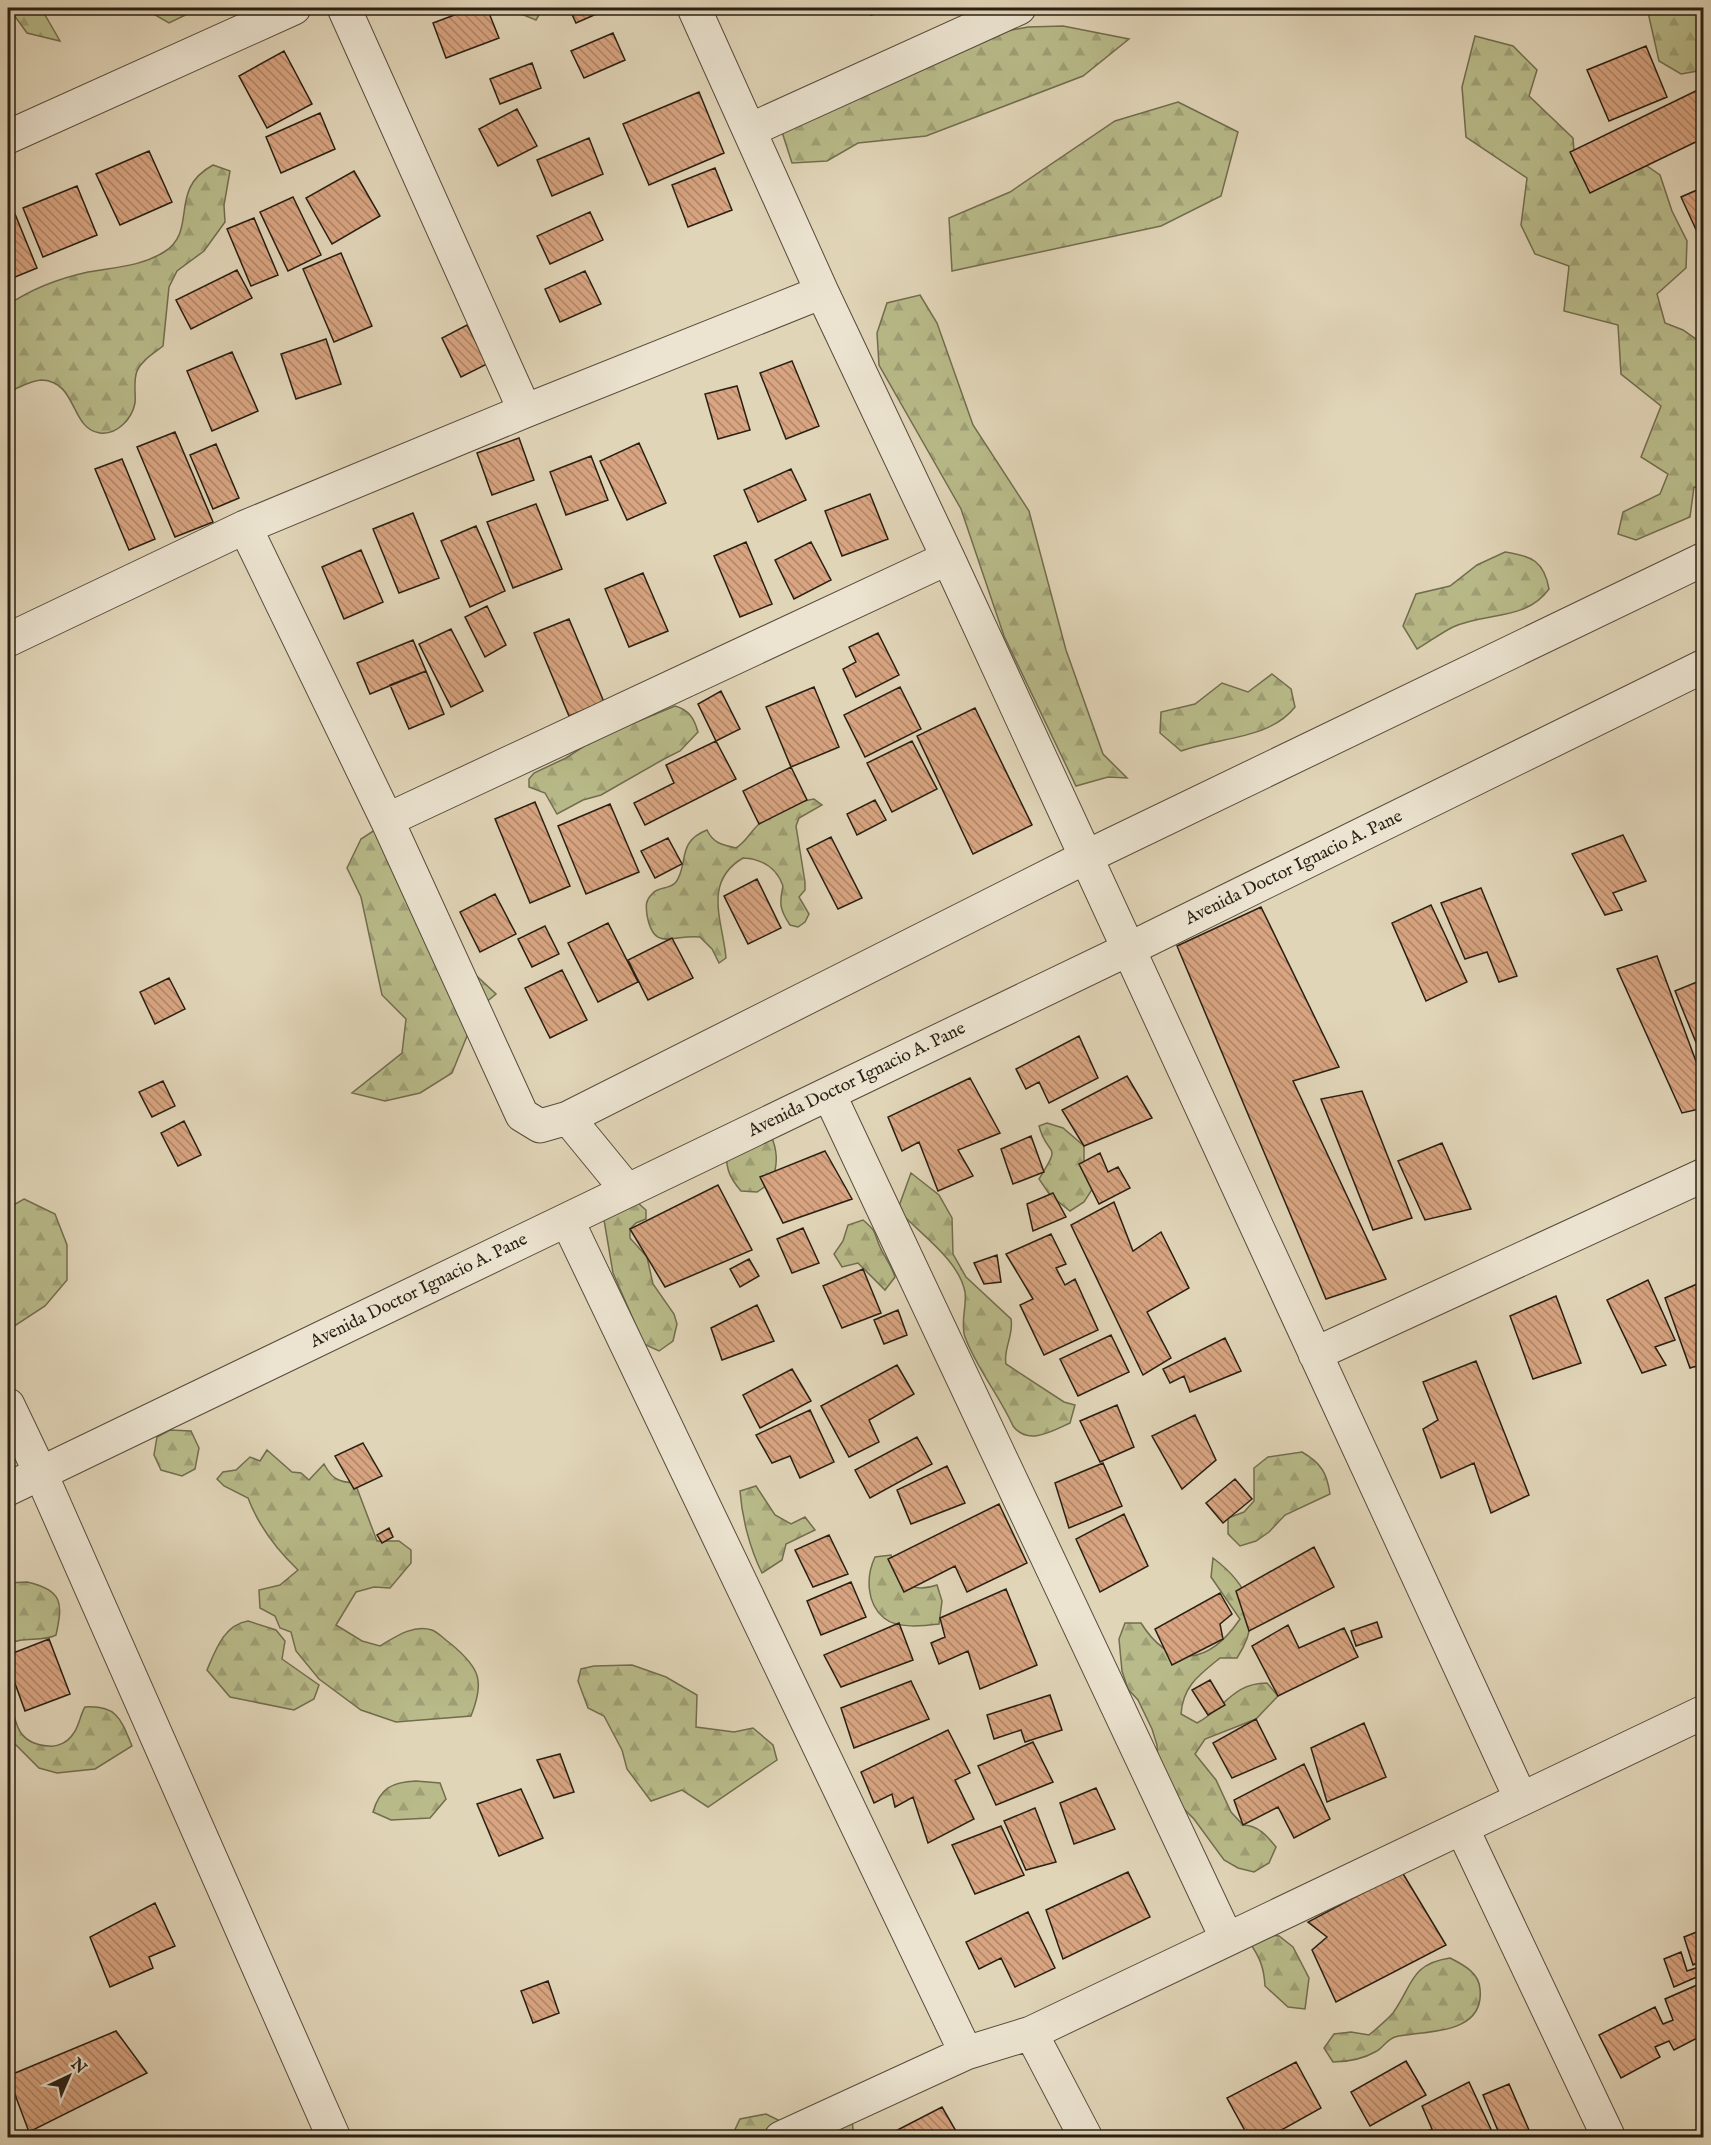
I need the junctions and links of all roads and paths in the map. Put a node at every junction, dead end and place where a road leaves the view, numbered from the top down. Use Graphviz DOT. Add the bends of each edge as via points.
graph roads {
  1 [pos="294,8"];
  2 [pos="344,8"];
  3 [pos="694,8"];
  4 [pos="1019,8"];
  5 [pos="750,130"];
  6 [pos="8,137"];
  7 [pos="822,292"];
  8 [pos="525,411"];
  9 [pos="245,527"];
  10 [pos="948,558"];
  11 [pos="1704,559"];
  12 [pos="8,639"];
  13 [pos="1704,666"];
  14 [pos="387,820"];
  15 [pos="1086,857"];
  16 [pos="1129,950"];
  17 [pos="829,1094"];
  18 [pos="568,1118"];
  19 [pos="1704,1175"];
  20 [pos="627,1190"];
  21 [pos="567,1220"];
  22 [pos="1315,1354"];
  23 [pos="8,1405"];
  24 [pos="40,1472"];
  25 [pos="8,1489"];
  26 [pos="1704,1712"];
  27 [pos="1521,1799"];
  28 [pos="1462,1828"];
  29 [pos="1227,1939"];
  30 [pos="1031,2033"];
  31 [pos="966,2053"];
  32 [pos="334,2138"];
  33 [pos="781,2138"];
  34 [pos="1086,2138"];
  35 [pos="1609,2138"];
  1 -- 6 [label="street"];
  2 -- 8 [label="street"];
  3 -- 5 [label="street"];
  4 -- 5 [label="street"];
  5 -- 7 [label="street"];
  7 -- 8 [label="street"];
  7 -- 10 [label="street"];
  8 -- 9 [label="street"];
  9 -- 12 [label="street"];
  9 -- 14 [label="street"];
  10 -- 14 [label="street"];
  10 -- 15 [label="street"];
  11 -- 15 [label="street"];
  13 -- 16 [label="street, Avenida Doctor Ignacio A. Pane"];
  14 -- 18 [label="street" via="522,1115 540,1126"];
  15 -- 16 [label="street"];
  15 -- 18 [label="street"];
  16 -- 17 [label="street, Avenida Doctor Ignacio A. Pane"];
  16 -- 22 [label="street"];
  17 -- 20 [label="street, Avenida Doctor Ignacio A. Pane"];
  17 -- 29 [label="street"];
  18 -- 20 [label="street"];
  19 -- 22 [label="street"];
  20 -- 21 [label="street, Avenida Doctor Ignacio A. Pane"];
  21 -- 24 [label="street, Avenida Doctor Ignacio A. Pane"];
  21 -- 31 [label="street"];
  22 -- 27 [label="street"];
  23 -- 24 [label="street"];
  24 -- 25 [label="street, Avenida Doctor Ignacio A. Pane"];
  24 -- 32 [label="street"];
  26 -- 27 [label="street"];
  27 -- 28 [label="street"];
  28 -- 29 [label="street"];
  28 -- 35 [label="street"];
  29 -- 30 [label="street"];
  30 -- 31 [label="street"];
  30 -- 34 [label="street"];
  31 -- 33 [label="street"];
}
